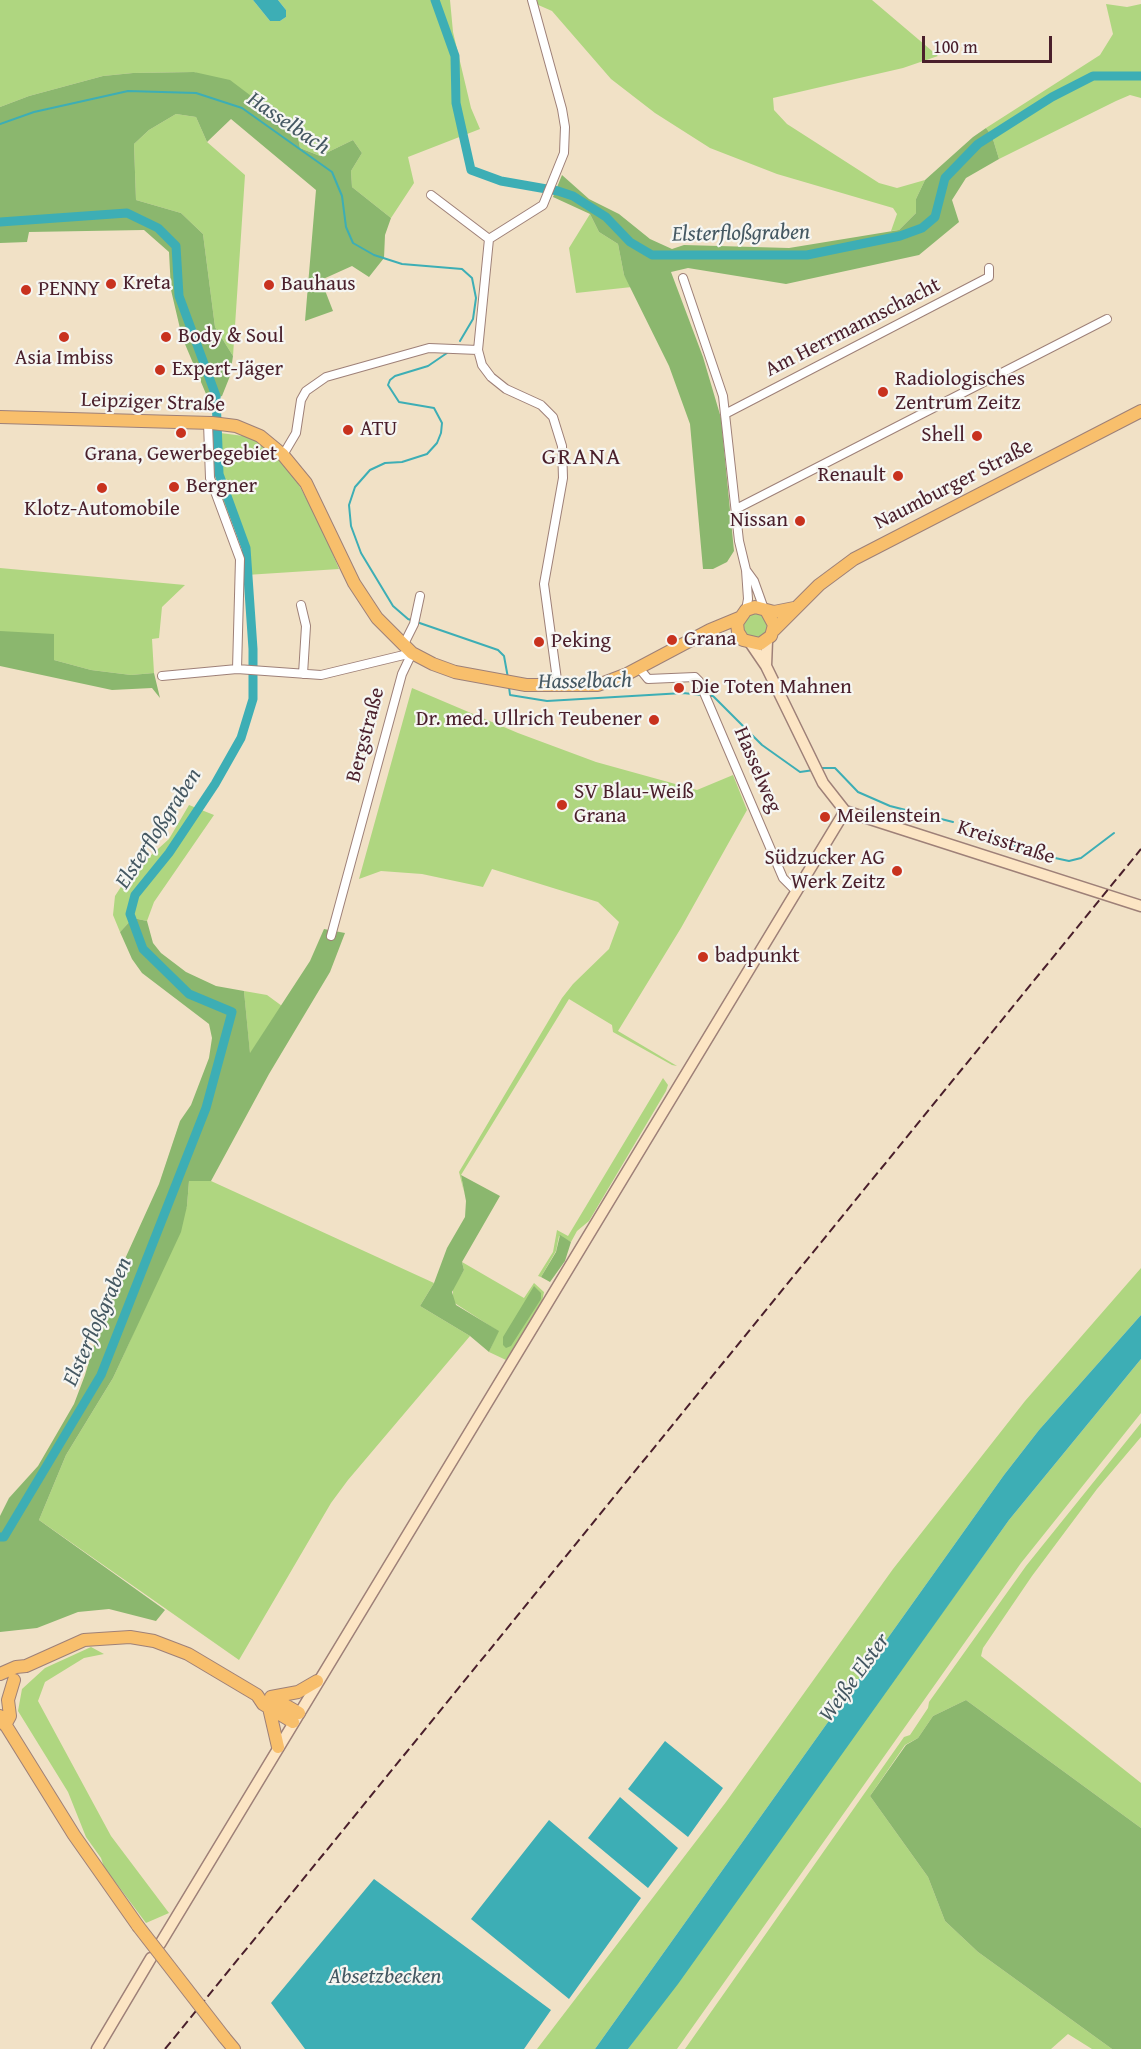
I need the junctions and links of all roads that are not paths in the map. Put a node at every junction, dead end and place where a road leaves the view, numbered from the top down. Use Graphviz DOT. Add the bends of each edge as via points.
graph roads {
  1 [pos="532,0"];
  2 [pos="431,195"];
  3 [pos="489,239"];
  4 [pos="989,268"];
  5 [pos="683,278"];
  6 [pos="1107,319"];
  7 [pos="478,350"];
  8 [pos="1141,411"];
  9 [pos="725,414"];
  10 [pos="0,417"];
  11 [pos="210,423"];
  12 [pos="283,455"];
  13 [pos="736,509"];
  14 [pos="746,570"];
  15 [pos="420,596"];
  16 [pos="301,605"];
  17 [pos="794,608"];
  18 [pos="765,610"];
  19 [pos="742,614"];
  20 [pos="705,635"];
  21 [pos="770,635"];
  22 [pos="746,640"];
  23 [pos="408,649"];
  24 [pos="765,666"];
  25 [pos="237,669"];
  26 [pos="641,670"];
  27 [pos="303,674"];
  28 [pos="162,676"];
  29 [pos="558,687"];
  30 [pos="845,811"];
  31 [pos="796,891"];
  32 [pos="1141,906"];
  33 [pos="331,936"];
  34 [pos="6,1673"];
  35 [pos="317,1682"];
  36 [pos="0,1689"];
  37 [pos="270,1702"];
  38 [pos="296,1717"];
  39 [pos="3,1720"];
  40 [pos="278,1747"];
  41 [pos="160,1944"];
  42 [pos="151,1958"];
  43 [pos="97,2049"];
  44 [pos="234,2049"];
  1 -- 3 [label="street" via="566,127 564,153 548,198"];
  2 -- 3 [label="street"];
  3 -- 7 [label="street"];
  4 -- 9 [label="street, Am Herrmannschacht" via="989,277"];
  5 -- 9 [label="street" via="723,394"];
  6 -- 13 [label="street"];
  7 -- 12 [label="street" via="429,348 326,377 306,391 301,400 296,433"];
  7 -- 29 [label="street" via="491,377 506,389 541,405 553,417 562,446 563,478 544,584"];
  8 -- 17 [label="main road, Naumburger Straße" via="864,553"];
  9 -- 13 [label="street"];
  10 -- 11 [label="main road, Leipziger Straße"];
  11 -- 12 [label="main road, Leipziger Straße" via="252,432"];
  11 -- 25 [label="street" via="210,478 240,559"];
  12 -- 23 [label="main road, Leipziger Straße" via="315,499 360,593 377,618"];
  13 -- 14 [label="street"];
  14 -- 18 [label="street"];
  14 -- 19 [label="street" via="748,599"];
  15 -- 23 [label="street"];
  16 -- 27 [label="street" via="306,626"];
  17 -- 18 [label="main road"];
  17 -- 21 [label="main road, Naumburger Straße"];
  18 -- 19 [label="main road" via="754,607"];
  18 -- 21 [label="main road" via="773,620"];
  19 -- 20 [label="main road, Leipziger Straße"];
  19 -- 22 [label="main road" via="737,627"];
  20 -- 22 [label="main road, Leipziger Straße" via="725,634"];
  20 -- 26 [label="main road, Leipziger Straße"];
  21 -- 22 [label="main road"];
  21 -- 24 [label="main road"];
  22 -- 24 [label="main road"];
  23 -- 27 [label="street, Bergstraße" via="321,675"];
  23 -- 29 [label="main road, Leipziger Straße" via="445,669 518,685"];
  23 -- 33 [label="street, Bergstraße"];
  24 -- 30 [label="main road" via="818,773"];
  25 -- 27 [label="street, Bergstraße"];
  25 -- 28 [label="street, Bergstraße"];
  26 -- 29 [label="main road, Leipziger Straße" via="598,685"];
  26 -- 31 [label="street, Hasselweg" via="648,679 655,680 695,677 783,878"];
  30 -- 31 [label="main road"];
  30 -- 32 [label="main road, Kreisstraße"];
  31 -- 35 [label="main road"];
  34 -- 36 [label="main road"];
  34 -- 37 [label="main road" via="84,1640 130,1637 188,1654"];
  34 -- 39 [label="main road" via="10,1716"];
  35 -- 37 [label="main road"];
  35 -- 38 [label="main road"];
  37 -- 38 [label="main road"];
  37 -- 40 [label="main road"];
  38 -- 40 [label="main road"];
  39 -- 44 [label="main road, bridge" via="74,1835 138,1926"];
  40 -- 41 [label="main road"];
  42 -- 43 [label="main road"];
}
